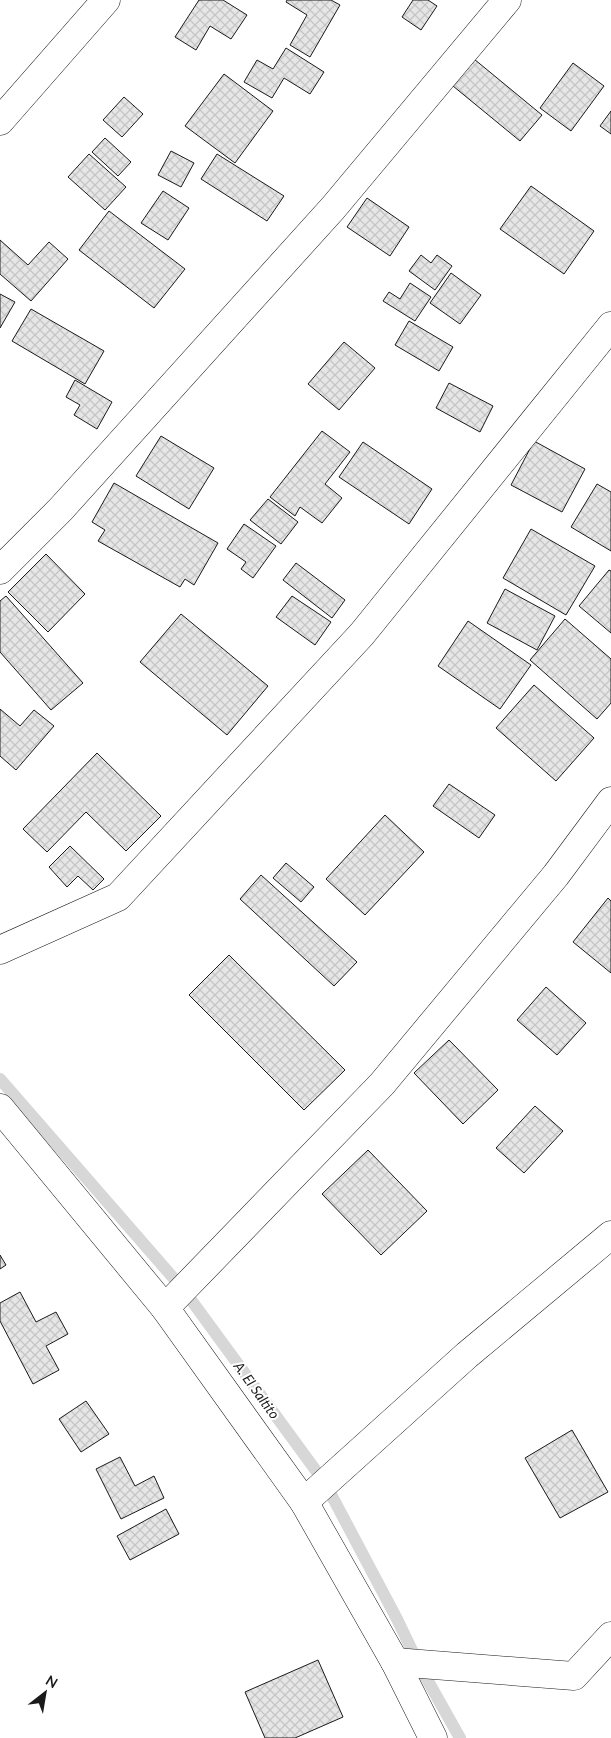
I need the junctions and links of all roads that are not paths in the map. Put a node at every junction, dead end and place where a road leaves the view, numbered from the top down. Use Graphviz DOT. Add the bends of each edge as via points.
graph roads {
  1 [pos="106,0"];
  2 [pos="507,0"];
  3 [pos="0,121"];
  4 [pos="611,326"];
  5 [pos="0,570"];
  6 [pos="611,801"];
  7 [pos="0,950"];
  8 [pos="0,1108"];
  9 [pos="611,1235"];
  10 [pos="165,1308"];
  11 [pos="304,1502"];
  12 [pos="611,1636"];
  13 [pos="395,1662"];
  14 [pos="433,1738"];
  1 -- 3 [label="street"];
  2 -- 5 [label="street" via="326,216 62,509"];
  4 -- 7 [label="street" via="362,634 118,896"];
  6 -- 10 [label="street" via="556,875 382,1084"];
  8 -- 10 [label="street"];
  9 -- 11 [label="street" via="467,1355"];
  10 -- 11 [label="street"];
  11 -- 13 [label="street"];
  12 -- 13 [label="street" via="574,1676"];
  13 -- 14 [label="street"];
}
